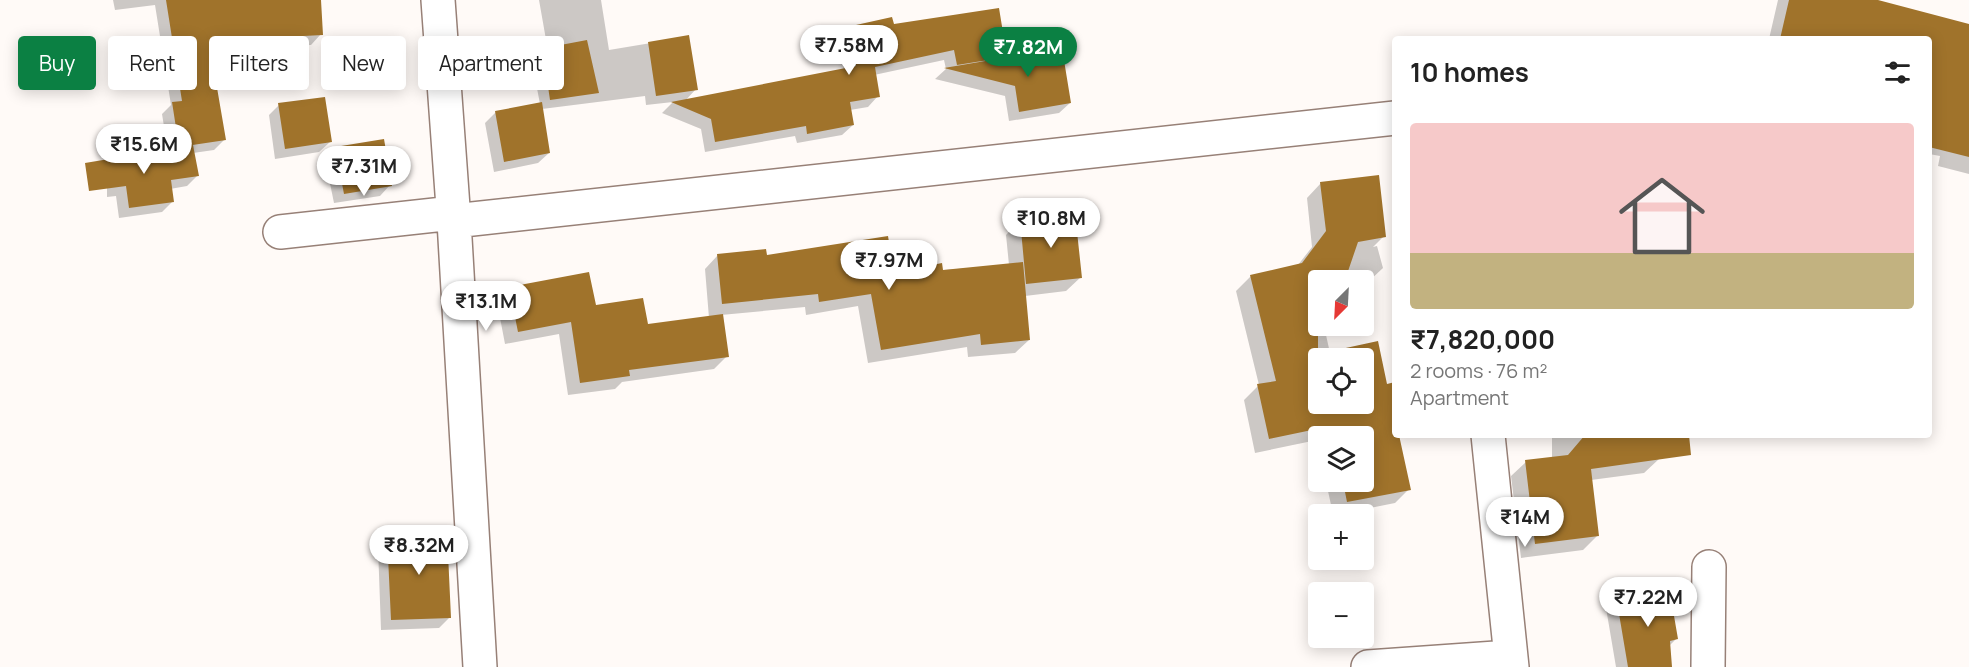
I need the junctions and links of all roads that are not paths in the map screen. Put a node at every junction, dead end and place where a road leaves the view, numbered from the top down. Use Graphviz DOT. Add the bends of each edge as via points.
graph roads {
  1 [pos="438,0"];
  2 [pos="1392,118"];
  3 [pos="454,217"];
  4 [pos="280,232"];
  5 [pos="1488,438"];
  6 [pos="1709,567"];
  7 [pos="1511,662"];
  8 [pos="480,667"];
  9 [pos="1368,667"];
  10 [pos="1708,667"];
  1 -- 3 [label="street"];
  2 -- 3 [label="street"];
  3 -- 4 [label="street"];
  3 -- 8 [label="street"];
  5 -- 7 [label="street"];
  6 -- 10 [label="street"];
  7 -- 9 [label="street"];
}
